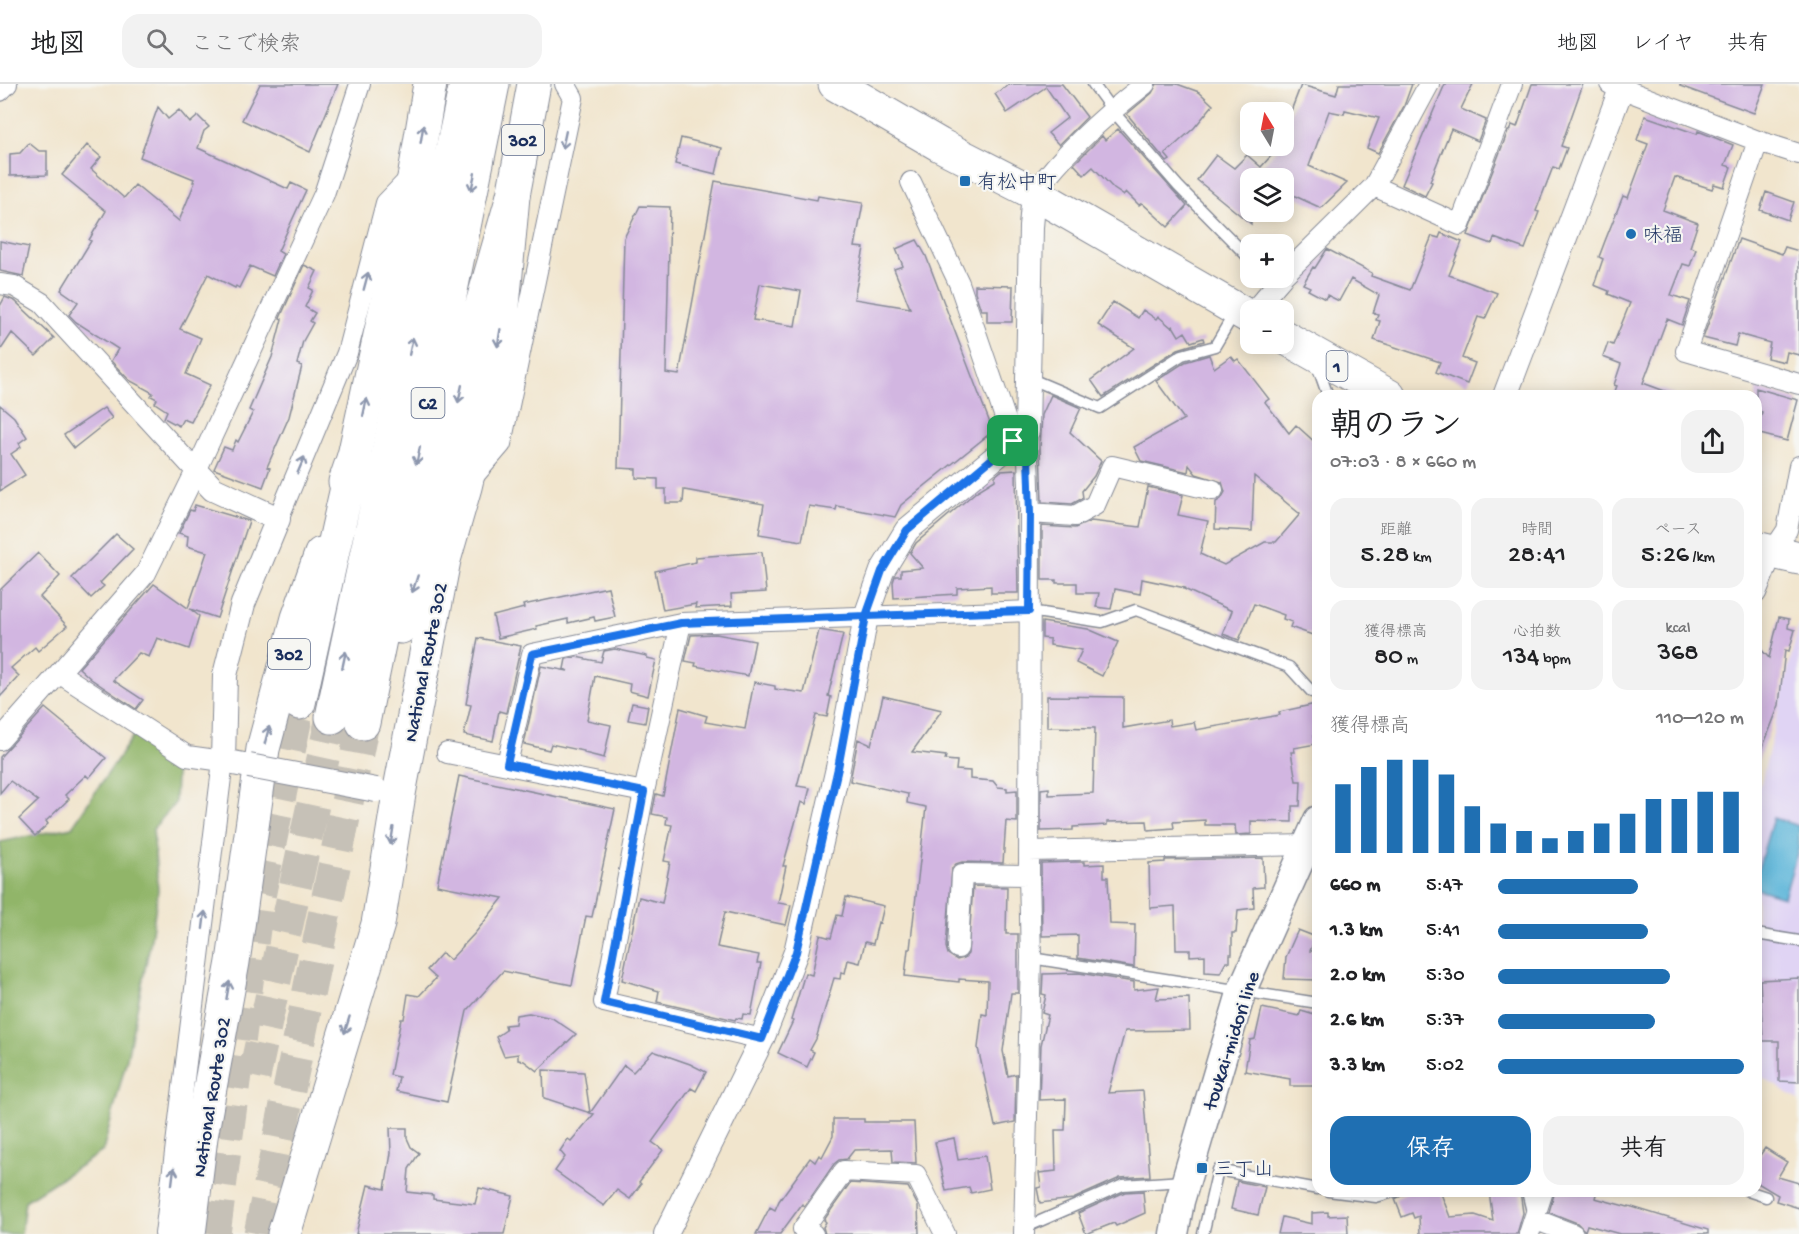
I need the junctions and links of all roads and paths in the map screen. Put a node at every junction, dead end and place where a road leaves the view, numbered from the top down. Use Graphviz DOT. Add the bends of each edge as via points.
graph roads {
  1 [pos="8,84"];
  2 [pos="360,84"];
  3 [pos="430,84"];
  4 [pos="466,84"];
  5 [pos="494,84"];
  6 [pos="534,84"];
  7 [pos="565,84"];
  8 [pos="835,84"];
  9 [pos="1093,84"];
  10 [pos="1145,84"];
  11 [pos="1429,84"];
  12 [pos="1512,84"];
  13 [pos="1618,85"];
  14 [pos="0,91"];
  15 [pos="1112,110"];
  16 [pos="1758,141"];
  17 [pos="1799,154"];
  18 [pos="415,173"];
  19 [pos="911,182"];
  20 [pos="1374,186"];
  21 [pos="1034,193"];
  22 [pos="513,196"];
  23 [pos="1240,249"];
  24 [pos="1294,261"];
  25 [pos="0,284"];
  26 [pos="1268,288"];
  27 [pos="1259,300"];
  28 [pos="1240,309"];
  29 [pos="1240,322"];
  30 [pos="1294,343"];
  31 [pos="1313,353"];
  32 [pos="1029,378"];
  33 [pos="1799,384"];
  34 [pos="1326,390"];
  35 [pos="1378,390"];
  36 [pos="1507,390"];
  37 [pos="1020,436"];
  38 [pos="354,456"];
  39 [pos="1799,466"];
  40 [pos="196,471"];
  41 [pos="465,487"];
  42 [pos="1213,490"];
  43 [pos="1030,513"];
  44 [pos="278,519"];
  45 [pos="1776,552"];
  46 [pos="1762,581"];
  47 [pos="1029,611"];
  48 [pos="866,616"];
  49 [pos="681,623"];
  50 [pos="59,673"];
  51 [pos="1312,692"];
  52 [pos="299,704"];
  53 [pos="332,717"];
  54 [pos="0,740"];
  55 [pos="447,753"];
  56 [pos="223,761"];
  57 [pos="507,764"];
  58 [pos="388,792"];
  59 [pos="644,792"];
  60 [pos="1312,832"];
  61 [pos="1312,834"];
  62 [pos="1029,851"];
  63 [pos="1029,875"];
  64 [pos="1762,935"];
  65 [pos="1799,940"];
  66 [pos="958,948"];
  67 [pos="1031,958"];
  68 [pos="1242,990"];
  69 [pos="1312,1002"];
  70 [pos="762,1039"];
  71 [pos="1186,1180"];
  72 [pos="1312,1188"];
  73 [pos="1762,1196"];
  74 [pos="1528,1197"];
  75 [pos="1541,1197"];
  76 [pos="1766,1197"];
  77 [pos="1531,1226"];
  78 [pos="1024,1231"];
  79 [pos="1177,1232"];
  80 [pos="165,1234"];
  81 [pos="189,1234"];
  82 [pos="284,1234"];
  83 [pos="666,1234"];
  84 [pos="813,1234"];
  85 [pos="945,1234"];
  86 [pos="1203,1234"];
  87 [pos="1573,1234"];
  1 -- 14 [label="street"];
  2 -- 40 [label="street" via="324,194"];
  18 -- 3 [label="highway, National Route 302 / 302, one-way"];
  53 -- 4 [label="highway, C2, one-way"];
  5 -- 22 [label="highway, C2" via="370,725 426,549 474,332"];
  6 -- 22 [label="highway, National Route 302 / 302"];
  7 -- 41 [label="street, one-way" via="573,98 501,444"];
  8 -- 21 [label="highway" via="940,145"];
  9 -- 15 [label="lane"];
  10 -- 15 [label="street"];
  11 -- 20 [label="street"];
  12 -- 20 [label="street" via="1460,225"];
  13 -- 16 [label="street"];
  13 -- 36 [label="street"];
  15 -- 21 [label="street"];
  15 -- 23 [label="lane"];
  16 -- 17 [label="street"];
  16 -- 33 [label="street" via="1686,351"];
  38 -- 18 [label="highway, National Route 302 / 302, one-way"];
  44 -- 18 [label="street, one-way" via="347,353 386,203"];
  19 -- 37 [label="street" via="959,283"];
  20 -- 24 [label="street"];
  21 -- 28 [label="highway"];
  21 -- 32 [label="street"];
  22 -- 41 [label="highway, National Route 302 / 302, one-way" via="500,339"];
  25 -- 40 [label="street" via="14,286 42,303"];
  26 -- 27 [label="street"];
  29 -- 32 [label="lane" via="1215,345 1182,355 1100,408"];
  30 -- 31 [label="highway, 1"];
  31 -- 34 [label="lane"];
  31 -- 35 [label="highway, 1"];
  32 -- 37 [label="street"];
  37 -- 43 [label="street"];
  37 -- 48 [label="street" via="907,530 882,571"];
  38 -- 52 [label="highway"];
  81 -- 38 [label="highway, National Route 302 / 302, one-way" via="263,749 298,618"];
  39 -- 45 [label="street" via="1787,530"];
  40 -- 44 [label="street" via="213,489"];
  40 -- 50 [label="street" via="146,573"];
  41 -- 58 [label="highway, National Route 302 / 302"];
  42 -- 43 [label="street" via="1112,466 1095,505 1076,516"];
  43 -- 47 [label="street"];
  44 -- 56 [label="street" via="243,604 225,675"];
  45 -- 46 [label="street"];
  47 -- 48 [label="street"];
  47 -- 51 [label="lane" via="1102,622 1136,610 1289,667"];
  47 -- 62 [label="street"];
  48 -- 49 [label="street"];
  48 -- 70 [label="street" via="838,768 796,952"];
  49 -- 57 [label="street" via="532,654"];
  49 -- 59 [label="street"];
  50 -- 54 [label="street"];
  50 -- 56 [label="street" via="187,756"];
  55 -- 57 [label="street"];
  56 -- 58 [label="street, bridge"];
  80 -- 56 [label="street, one-way"];
  57 -- 59 [label="street"];
  58 -- 82 [label="highway, National Route 302 / 302, one-way" via="378,924"];
  59 -- 70 [label="street" via="604,1002"];
  60 -- 62 [label="street"];
  61 -- 68 [label="main road, toukai-midori line"];
  62 -- 63 [label="street"];
  63 -- 66 [label="street" via="962,874"];
  63 -- 67 [label="street"];
  64 -- 65 [label="lane"];
  67 -- 68 [label="lane"];
  67 -- 78 [label="street"];
  68 -- 69 [label="lane"];
  68 -- 71 [label="main road, toukai-midori line"];
  70 -- 83 [label="street"];
  71 -- 78 [label="lane" via="1123,1185"];
  71 -- 79 [label="main road, toukai-midori line"];
  72 -- 86 [label="lane" via="1218,1170"];
  73 -- 76 [label="lane"];
  74 -- 77 [label="lane"];
  75 -- 77 [label="street"];
  77 -- 87 [label="street"];
  84 -- 85 [label="street" via="803,1229 844,1171 916,1175"];
}
